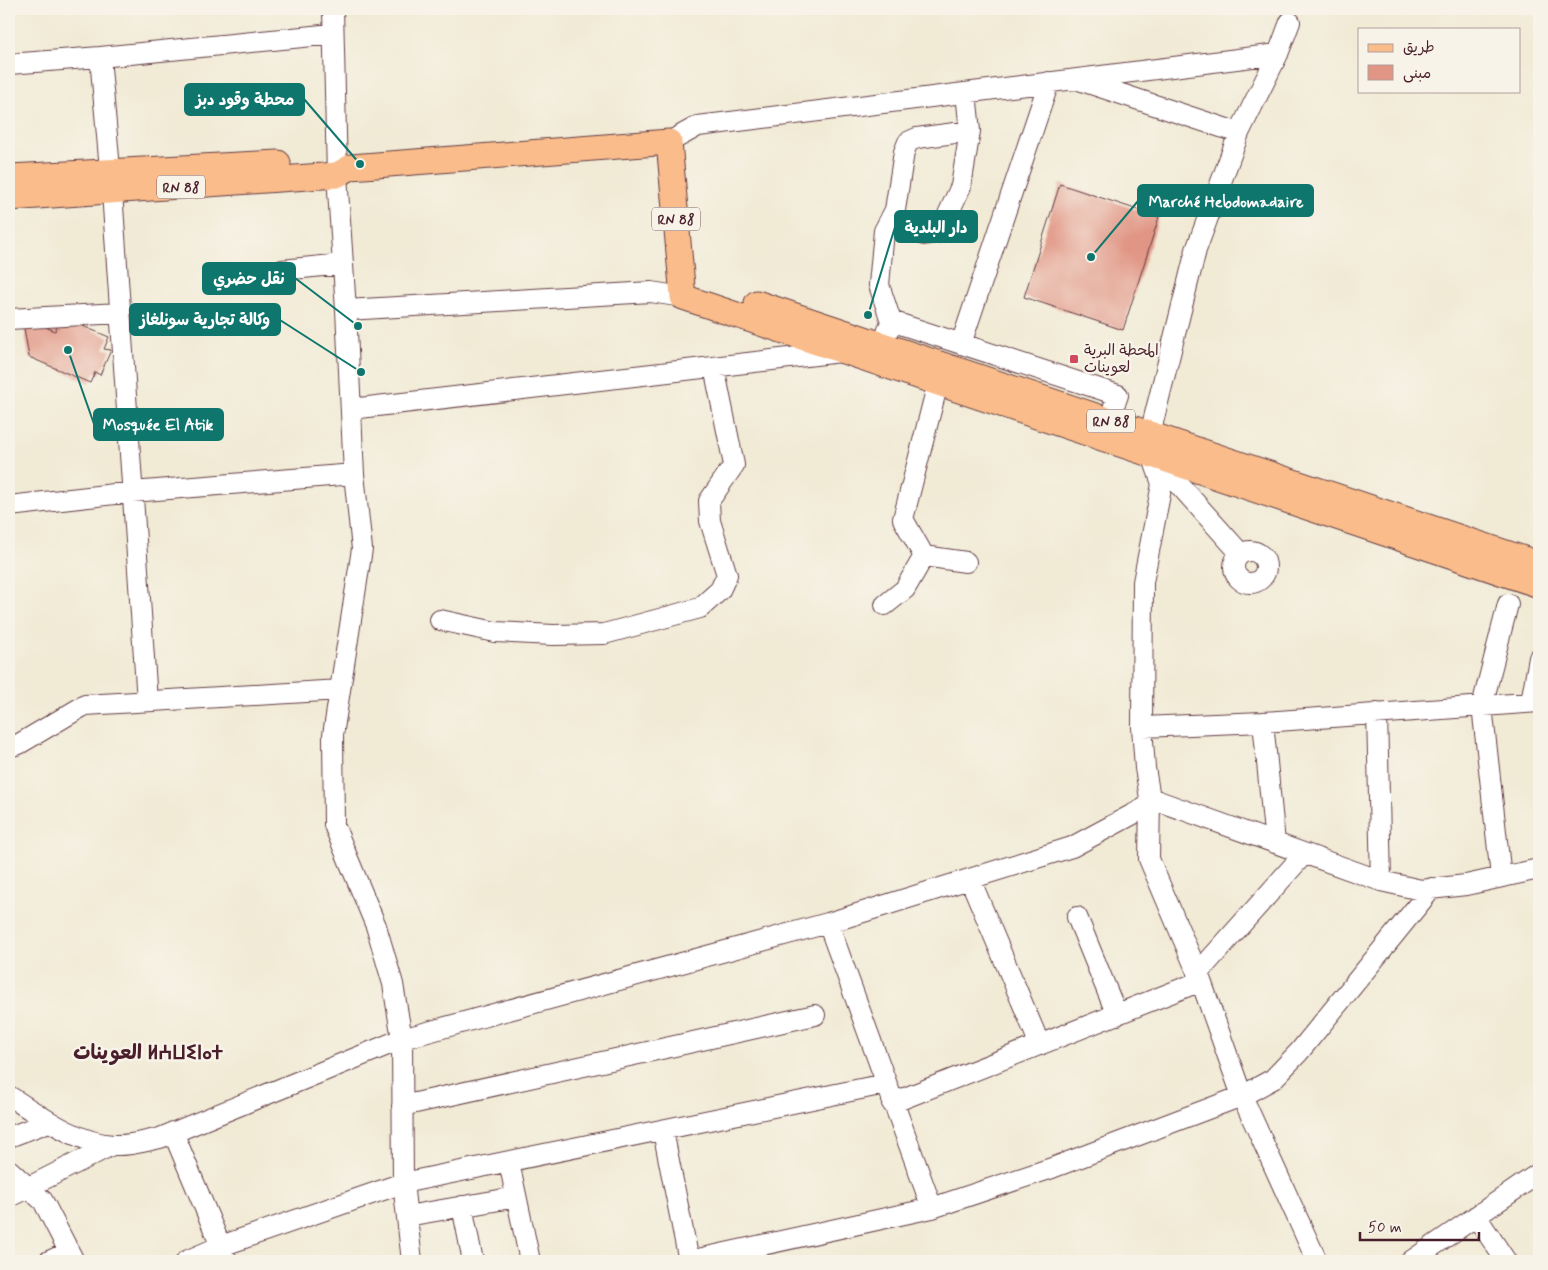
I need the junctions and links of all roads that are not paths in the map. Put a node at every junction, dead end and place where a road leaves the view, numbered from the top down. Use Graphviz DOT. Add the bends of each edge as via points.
graph roads {
  1 [pos="333,9"];
  2 [pos="1290,22"];
  3 [pos="333,34"];
  4 [pos="1278,54"];
  5 [pos="100,57"];
  6 [pos="9,64"];
  7 [pos="1076,79"];
  8 [pos="1049,82"];
  9 [pos="966,92"];
  10 [pos="970,131"];
  11 [pos="1239,133"];
  12 [pos="670,142"];
  13 [pos="341,167"];
  14 [pos="9,177"];
  15 [pos="111,181"];
  16 [pos="9,198"];
  17 [pos="924,235"];
  18 [pos="343,264"];
  19 [pos="282,270"];
  20 [pos="682,287"];
  21 [pos="346,310"];
  22 [pos="120,313"];
  23 [pos="9,319"];
  24 [pos="891,321"];
  25 [pos="961,344"];
  26 [pos="883,345"];
  27 [pos="846,352"];
  28 [pos="714,367"];
  29 [pos="938,383"];
  30 [pos="351,409"];
  31 [pos="1109,420"];
  32 [pos="1151,444"];
  33 [pos="354,474"];
  34 [pos="132,492"];
  35 [pos="9,506"];
  36 [pos="1429,537"];
  37 [pos="1240,553"];
  38 [pos="924,556"];
  39 [pos="966,562"];
  40 [pos="1539,564"];
  41 [pos="1539,585"];
  42 [pos="1508,604"];
  43 [pos="885,605"];
  44 [pos="440,620"];
  45 [pos="1539,659"];
  46 [pos="340,690"];
  47 [pos="147,701"];
  48 [pos="1535,702"];
  49 [pos="1482,706"];
  50 [pos="1377,713"];
  51 [pos="1263,722"];
  52 [pos="1142,727"];
  53 [pos="9,747"];
  54 [pos="1150,802"];
  55 [pos="1275,843"];
  56 [pos="1304,854"];
  57 [pos="1539,869"];
  58 [pos="1501,877"];
  59 [pos="970,879"];
  60 [pos="1381,881"];
  61 [pos="1432,888"];
  62 [pos="1077,917"];
  63 [pos="828,924"];
  64 [pos="1199,977"];
  65 [pos="815,1015"];
  66 [pos="1117,1015"];
  67 [pos="402,1039"];
  68 [pos="1040,1045"];
  69 [pos="888,1094"];
  70 [pos="9,1096"];
  71 [pos="1242,1096"];
  72 [pos="402,1106"];
  73 [pos="49,1122"];
  74 [pos="663,1131"];
  75 [pos="173,1132"];
  76 [pos="9,1137"];
  77 [pos="112,1145"];
  78 [pos="509,1162"];
  79 [pos="9,1170"];
  80 [pos="1539,1173"];
  81 [pos="403,1183"];
  82 [pos="18,1192"];
  83 [pos="516,1197"];
  84 [pos="462,1206"];
  85 [pos="932,1208"];
  86 [pos="407,1216"];
  87 [pos="1476,1216"];
  88 [pos="224,1254"];
  89 [pos="72,1256"];
  90 [pos="1421,1259"];
  91 [pos="49,1261"];
  92 [pos="186,1261"];
  93 [pos="412,1261"];
  94 [pos="473,1261"];
  95 [pos="530,1261"];
  96 [pos="689,1261"];
  97 [pos="1317,1261"];
  98 [pos="1506,1261"];
  1 -- 3 [label="street"];
  2 -- 4 [label="street"];
  3 -- 5 [label="street"];
  3 -- 13 [label="street"];
  4 -- 7 [label="street"];
  4 -- 11 [label="street"];
  5 -- 6 [label="street"];
  5 -- 15 [label="street"];
  7 -- 8 [label="street"];
  7 -- 11 [label="street"];
  8 -- 9 [label="street"];
  8 -- 25 [label="street"];
  9 -- 10 [label="street"];
  9 -- 12 [label="street" via="698,126"];
  10 -- 17 [label="street" via="961,186 940,232"];
  10 -- 24 [label="street" via="908,142 896,210 884,231 879,285"];
  11 -- 32 [label="street" via="1196,250"];
  12 -- 13 [label="main road, RN 88"];
  12 -- 20 [label="main road, RN 88"];
  13 -- 15 [label="main road, RN 88"];
  13 -- 18 [label="street"];
  14 -- 15 [label="main road, RN 88"];
  15 -- 16 [label="main road, RN 88"];
  15 -- 22 [label="street"];
  18 -- 19 [label="street"];
  18 -- 21 [label="street"];
  20 -- 21 [label="street" via="651,292"];
  20 -- 26 [label="main road, RN 88"];
  20 -- 27 [label="main road, RN 88"];
  21 -- 30 [label="street"];
  22 -- 23 [label="street"];
  22 -- 34 [label="street"];
  24 -- 25 [label="street"];
  24 -- 26 [label="street"];
  25 -- 31 [label="street" via="1118,395"];
  26 -- 31 [label="main road, RN 88"];
  27 -- 28 [label="street"];
  27 -- 29 [label="main road, RN 88"];
  28 -- 30 [label="street"];
  28 -- 44 [label="street" via="734,465 709,501 710,521 727,575 720,590 700,608 604,634 496,632"];
  29 -- 32 [label="main road, RN 88"];
  29 -- 38 [label="street" via="904,520"];
  30 -- 33 [label="street"];
  31 -- 32 [label="main road, RN 88"];
  32 -- 36 [label="main road, RN 88"];
  32 -- 37 [label="street"];
  32 -- 52 [label="street" via="1162,484 1143,582"];
  33 -- 34 [label="street"];
  33 -- 46 [label="street" via="362,549"];
  34 -- 35 [label="street"];
  34 -- 47 [label="street"];
  36 -- 40 [label="main road, RN 88"];
  36 -- 41 [label="main road, RN 88"];
  38 -- 39 [label="street"];
  38 -- 43 [label="street" via="905,589"];
  42 -- 49 [label="street"];
  45 -- 48 [label="street"];
  46 -- 47 [label="street"];
  46 -- 67 [label="street" via="333,735 334,825 376,926 393,984"];
  47 -- 53 [label="street" via="85,705"];
  48 -- 49 [label="street"];
  49 -- 50 [label="street"];
  49 -- 58 [label="street"];
  50 -- 51 [label="street"];
  50 -- 60 [label="street"];
  51 -- 52 [label="street"];
  51 -- 55 [label="street"];
  52 -- 54 [label="street"];
  54 -- 55 [label="street"];
  54 -- 59 [label="street" via="1072,847"];
  54 -- 64 [label="street" via="1149,859"];
  55 -- 56 [label="street"];
  56 -- 60 [label="street"];
  56 -- 64 [label="street"];
  57 -- 58 [label="street"];
  58 -- 61 [label="street"];
  59 -- 63 [label="street"];
  59 -- 68 [label="street"];
  60 -- 61 [label="street" via="1421,890"];
  61 -- 71 [label="street" via="1299,1052 1273,1079"];
  62 -- 66 [label="street"];
  63 -- 67 [label="street"];
  63 -- 69 [label="street"];
  64 -- 66 [label="street"];
  64 -- 71 [label="street"];
  65 -- 72 [label="street"];
  66 -- 68 [label="street"];
  67 -- 72 [label="street"];
  67 -- 75 [label="street"];
  68 -- 69 [label="street"];
  69 -- 74 [label="street"];
  69 -- 85 [label="street"];
  70 -- 73 [label="street"];
  71 -- 85 [label="street" via="1052,1168"];
  71 -- 97 [label="street"];
  72 -- 81 [label="street"];
  73 -- 76 [label="street"];
  73 -- 77 [label="street" via="79,1136"];
  74 -- 78 [label="street"];
  74 -- 96 [label="street"];
  75 -- 77 [label="street" via="136,1144"];
  75 -- 88 [label="street"];
  77 -- 82 [label="street"];
  78 -- 81 [label="street"];
  78 -- 83 [label="street"];
  79 -- 82 [label="street"];
  80 -- 87 [label="street"];
  81 -- 86 [label="street"];
  81 -- 88 [label="street"];
  82 -- 89 [label="street" via="44,1201"];
  83 -- 84 [label="street"];
  83 -- 95 [label="street"];
  84 -- 86 [label="street"];
  84 -- 94 [label="street"];
  85 -- 96 [label="street"];
  86 -- 93 [label="street"];
  87 -- 90 [label="street"];
  87 -- 98 [label="street"];
  88 -- 92 [label="street"];
  89 -- 91 [label="street"];
}
